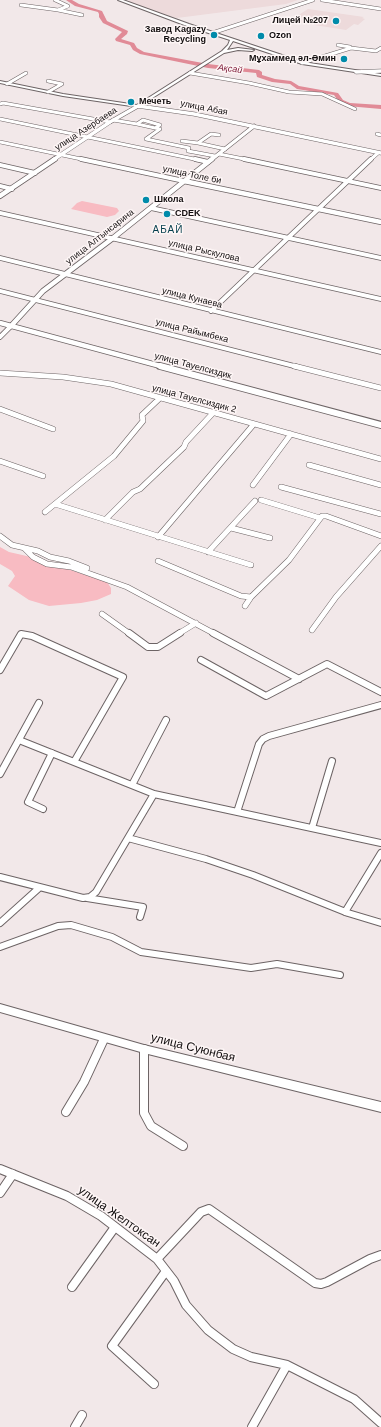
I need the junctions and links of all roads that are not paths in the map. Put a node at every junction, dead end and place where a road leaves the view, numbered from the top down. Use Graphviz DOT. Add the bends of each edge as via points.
graph roads {
  1 [pos="55,0"];
  2 [pos="121,0"];
  3 [pos="313,0"];
  4 [pos="322,0"];
  5 [pos="21,5"];
  6 [pos="381,9"];
  7 [pos="58,10"];
  8 [pos="82,16"];
  9 [pos="212,33"];
  10 [pos="232,40"];
  11 [pos="338,45"];
  12 [pos="355,48"];
  13 [pos="381,48"];
  14 [pos="224,52"];
  15 [pos="268,52"];
  16 [pos="302,63"];
  17 [pos="381,71"];
  18 [pos="356,72"];
  19 [pos="26,73"];
  20 [pos="190,73"];
  21 [pos="381,75"];
  22 [pos="48,80"];
  23 [pos="0,82"];
  24 [pos="7,84"];
  25 [pos="48,92"];
  26 [pos="0,104"];
  27 [pos="138,106"];
  28 [pos="355,108"];
  29 [pos="0,120"];
  30 [pos="111,121"];
  31 [pos="136,124"];
  32 [pos="254,126"];
  33 [pos="155,128"];
  34 [pos="219,135"];
  35 [pos="86,137"];
  36 [pos="182,141"];
  37 [pos="0,142"];
  38 [pos="198,144"];
  39 [pos="225,149"];
  40 [pos="380,153"];
  41 [pos="61,155"];
  42 [pos="217,155"];
  43 [pos="208,162"];
  44 [pos="0,165"];
  45 [pos="35,173"];
  46 [pos="184,181"];
  47 [pos="347,182"];
  48 [pos="0,186"];
  49 [pos="12,188"];
  50 [pos="381,188"];
  51 [pos="0,196"];
  52 [pos="151,208"];
  53 [pos="318,209"];
  54 [pos="0,213"];
  55 [pos="381,222"];
  56 [pos="113,238"];
  57 [pos="289,238"];
  58 [pos="0,258"];
  59 [pos="381,258"];
  60 [pos="254,270"];
  61 [pos="65,274"];
  62 [pos="0,290"];
  63 [pos="381,299"];
  64 [pos="35,300"];
  65 [pos="211,311"];
  66 [pos="0,323"];
  67 [pos="11,326"];
  68 [pos="0,337"];
  69 [pos="381,352"];
  70 [pos="0,373"];
  71 [pos="381,388"];
  72 [pos="160,398"];
  73 [pos="0,409"];
  74 [pos="213,412"];
  75 [pos="254,424"];
  76 [pos="381,425"];
  77 [pos="53,429"];
  78 [pos="291,434"];
  79 [pos="381,459"];
  80 [pos="0,461"];
  81 [pos="309,465"];
  82 [pos="43,476"];
  83 [pos="253,485"];
  84 [pos="381,485"];
  85 [pos="281,487"];
  86 [pos="261,500"];
  87 [pos="255,501"];
  88 [pos="55,504"];
  89 [pos="45,512"];
  90 [pos="381,514"];
  91 [pos="320,518"];
  92 [pos="105,520"];
  93 [pos="231,528"];
  94 [pos="0,536"];
  95 [pos="381,536"];
  96 [pos="158,537"];
  97 [pos="270,538"];
  98 [pos="381,546"];
  99 [pos="24,548"];
  100 [pos="208,552"];
  101 [pos="158,561"];
  102 [pos="251,565"];
  103 [pos="87,568"];
  104 [pos="251,597"];
  105 [pos="245,606"];
  106 [pos="102,614"];
  107 [pos="196,623"];
  108 [pos="312,630"];
  109 [pos="201,660"];
  110 [pos="0,670"];
  111 [pos="299,679"];
  112 [pos="381,692"];
  113 [pos="39,703"];
  114 [pos="381,705"];
  115 [pos="166,720"];
  116 [pos="19,740"];
  117 [pos="52,753"];
  118 [pos="332,760"];
  119 [pos="74,762"];
  120 [pos="0,774"];
  121 [pos="132,785"];
  122 [pos="154,794"];
  123 [pos="43,809"];
  124 [pos="237,812"];
  125 [pos="312,828"];
  126 [pos="128,838"];
  127 [pos="381,843"];
  128 [pos="381,853"];
  129 [pos="0,877"];
  130 [pos="39,888"];
  131 [pos="86,898"];
  132 [pos="345,912"];
  133 [pos="140,918"];
  134 [pos="0,923"];
  135 [pos="381,923"];
  136 [pos="0,947"];
  137 [pos="340,975"];
  138 [pos="0,1008"];
  139 [pos="104,1038"];
  140 [pos="144,1050"];
  141 [pos="381,1107"];
  142 [pos="66,1112"];
  143 [pos="183,1146"];
  144 [pos="0,1169"];
  145 [pos="13,1174"];
  146 [pos="0,1192"];
  147 [pos="115,1227"];
  148 [pos="381,1255"];
  149 [pos="157,1259"];
  150 [pos="166,1271"];
  151 [pos="72,1287"];
  152 [pos="287,1365"];
  153 [pos="154,1384"];
  154 [pos="82,1416"];
  155 [pos="381,1423"];
  156 [pos="75,1427"];
  157 [pos="252,1427"];
  1 -- 7 [label="street" via="68,6"];
  2 -- 9 [label="main road"];
  3 -- 9 [label="street"];
  4 -- 6 [label="street"];
  5 -- 7 [label="street"];
  7 -- 8 [label="street"];
  9 -- 10 [label="main road"];
  10 -- 14 [label="main road, улица Азербаева"];
  10 -- 15 [label="main road"];
  11 -- 12 [label="street"];
  12 -- 13 [label="street" via="376,51"];
  12 -- 16 [label="street"];
  14 -- 15 [label="main road, улица Азербаева" via="238,49"];
  14 -- 20 [label="main road, улица Азербаева"];
  15 -- 16 [label="main road"];
  16 -- 18 [label="main road"];
  17 -- 18 [label="street"];
  18 -- 21 [label="main road"];
  19 -- 24 [label="street"];
  20 -- 27 [label="main road, улица Азербаева"];
  20 -- 28 [label="street" via="289,92 322,94"];
  22 -- 25 [label="street" via="62,84"];
  23 -- 24 [label="main road, улица Абая"];
  24 -- 25 [label="main road, улица Абая"];
  25 -- 27 [label="main road, улица Абая"];
  26 -- 30 [label="street" via="2,102"];
  27 -- 30 [label="street, улица Азербаева"];
  27 -- 32 [label="street, улица Абая"];
  29 -- 35 [label="street"];
  30 -- 31 [label="street"];
  30 -- 35 [label="street, улица Азербаева"];
  31 -- 33 [label="street"];
  31 -- 33 [label="street" via="142,120 160,125"];
  32 -- 39 [label="street, улица Алтынсарина"];
  32 -- 40 [label="street, улица Абая"];
  33 -- 42 [label="street" via="160,130 146,139 189,148 188,151"];
  34 -- 38 [label="street" via="211,134"];
  35 -- 41 [label="street, улица Азербаева"];
  35 -- 43 [label="street"];
  36 -- 38 [label="street"];
  37 -- 41 [label="street, улица Толе би"];
  38 -- 39 [label="street"];
  39 -- 42 [label="street, улица Алтынсарина"];
  40 -- 47 [label="street"];
  41 -- 45 [label="street, улица Азербаева"];
  41 -- 46 [label="street, улица Толе би"];
  42 -- 43 [label="street, улица Алтынсарина"];
  42 -- 47 [label="street"];
  43 -- 46 [label="street, улица Алтынсарина"];
  44 -- 45 [label="street"];
  45 -- 49 [label="street, улица Азербаева"];
  46 -- 52 [label="street, улица Алтынсарина"];
  46 -- 53 [label="street, улица Толе би"];
  47 -- 50 [label="street"];
  47 -- 53 [label="street"];
  48 -- 49 [label="street"];
  49 -- 51 [label="street, улица Азербаева"];
  52 -- 56 [label="street, улица Алтынсарина"];
  52 -- 57 [label="street"];
  53 -- 55 [label="street, улица Толе би"];
  53 -- 57 [label="street"];
  54 -- 56 [label="street, улица Рыскулова"];
  56 -- 60 [label="street, улица Рыскулова"];
  56 -- 61 [label="street, улица Алтынсарина"];
  57 -- 59 [label="street"];
  57 -- 60 [label="street"];
  58 -- 61 [label="street, улица Кунаева"];
  60 -- 63 [label="street, улица Рыскулова"];
  60 -- 65 [label="street"];
  61 -- 64 [label="street, улица Алтынсарина"];
  61 -- 65 [label="street, улица Кунаева"];
  62 -- 64 [label="street, улица Райымбека"];
  64 -- 67 [label="street, улица Алтынсарина"];
  64 -- 71 [label="street, улица Райымбека"];
  65 -- 69 [label="street, улица Кунаева"];
  66 -- 67 [label="street, улица Тауелсиздик"];
  67 -- 68 [label="street, улица Алтынсарина"];
  67 -- 76 [label="street, улица Тауелсиздик"];
  70 -- 72 [label="street, улица Тауелсиздик 2" via="63,377 111,384"];
  72 -- 74 [label="street, улица Тауелсиздик 2"];
  72 -- 88 [label="street" via="142,415 143,421 114,456"];
  73 -- 77 [label="street"];
  74 -- 75 [label="street, улица Тауелсиздик 2"];
  74 -- 92 [label="street" via="184,447"];
  75 -- 78 [label="street, улица Тауелсиздик 2"];
  75 -- 96 [label="street"];
  78 -- 79 [label="street, улица Тауелсиздик 2"];
  78 -- 83 [label="street"];
  80 -- 82 [label="street"];
  81 -- 84 [label="street"];
  85 -- 90 [label="street"];
  86 -- 91 [label="street"];
  87 -- 93 [label="street"];
  88 -- 89 [label="street"];
  88 -- 92 [label="street"];
  91 -- 95 [label="street" via="326,516"];
  91 -- 104 [label="street" via="289,560"];
  92 -- 96 [label="street"];
  93 -- 97 [label="street"];
  93 -- 100 [label="street"];
  94 -- 99 [label="street" via="12,545"];
  96 -- 100 [label="street"];
  98 -- 108 [label="street" via="336,597"];
  99 -- 103 [label="street"];
  99 -- 107 [label="street" via="33,557 47,564 71,567 127,587"];
  100 -- 102 [label="street"];
  101 -- 104 [label="street" via="241,596"];
  104 -- 105 [label="street"];
  106 -- 107 [label="street" via="148,647 158,647"];
  107 -- 111 [label="street"];
  109 -- 111 [label="street" via="266,696"];
  110 -- 119 [label="street" via="21,634 32,636 123,677"];
  111 -- 112 [label="street" via="327,664"];
  113 -- 116 [label="street"];
  114 -- 124 [label="street" via="269,736 263,740 259,744"];
  115 -- 121 [label="street"];
  116 -- 117 [label="street"];
  116 -- 120 [label="street"];
  117 -- 119 [label="street"];
  117 -- 123 [label="street" via="28,802"];
  118 -- 125 [label="street"];
  119 -- 121 [label="street"];
  121 -- 122 [label="street"];
  122 -- 124 [label="street"];
  122 -- 126 [label="street"];
  124 -- 125 [label="street"];
  125 -- 127 [label="street"];
  126 -- 131 [label="street" via="96,892"];
  126 -- 132 [label="street" via="254,874"];
  128 -- 132 [label="street"];
  129 -- 130 [label="street"];
  130 -- 131 [label="street"];
  130 -- 134 [label="street"];
  131 -- 133 [label="street" via="143,907"];
  132 -- 135 [label="street"];
  136 -- 137 [label="street" via="58,926 71,925 112,937 142,952 251,968 277,964"];
  138 -- 139 [label="main road, улица Суюнбая"];
  139 -- 140 [label="main road, улица Суюнбая"];
  139 -- 142 [label="street" via="84,1082"];
  140 -- 141 [label="main road, улица Суюнбая"];
  140 -- 143 [label="street" via="144,1113 151,1126"];
  144 -- 145 [label="street, улица Желтоксан"];
  145 -- 146 [label="street"];
  145 -- 147 [label="street, улица Желтоксан" via="67,1196"];
  147 -- 149 [label="street, улица Желтоксан"];
  147 -- 151 [label="street"];
  148 -- 149 [label="street" via="327,1282 315,1283 208,1209 202,1212"];
  149 -- 150 [label="street, улица Желтоксан"];
  150 -- 152 [label="street, улица Желтоксан" via="186,1305 208,1330 233,1349 251,1357"];
  150 -- 153 [label="street" via="112,1346"];
  152 -- 155 [label="street, улица Желтоксан" via="354,1399"];
  152 -- 157 [label="street"];
  154 -- 156 [label="street"];
}
